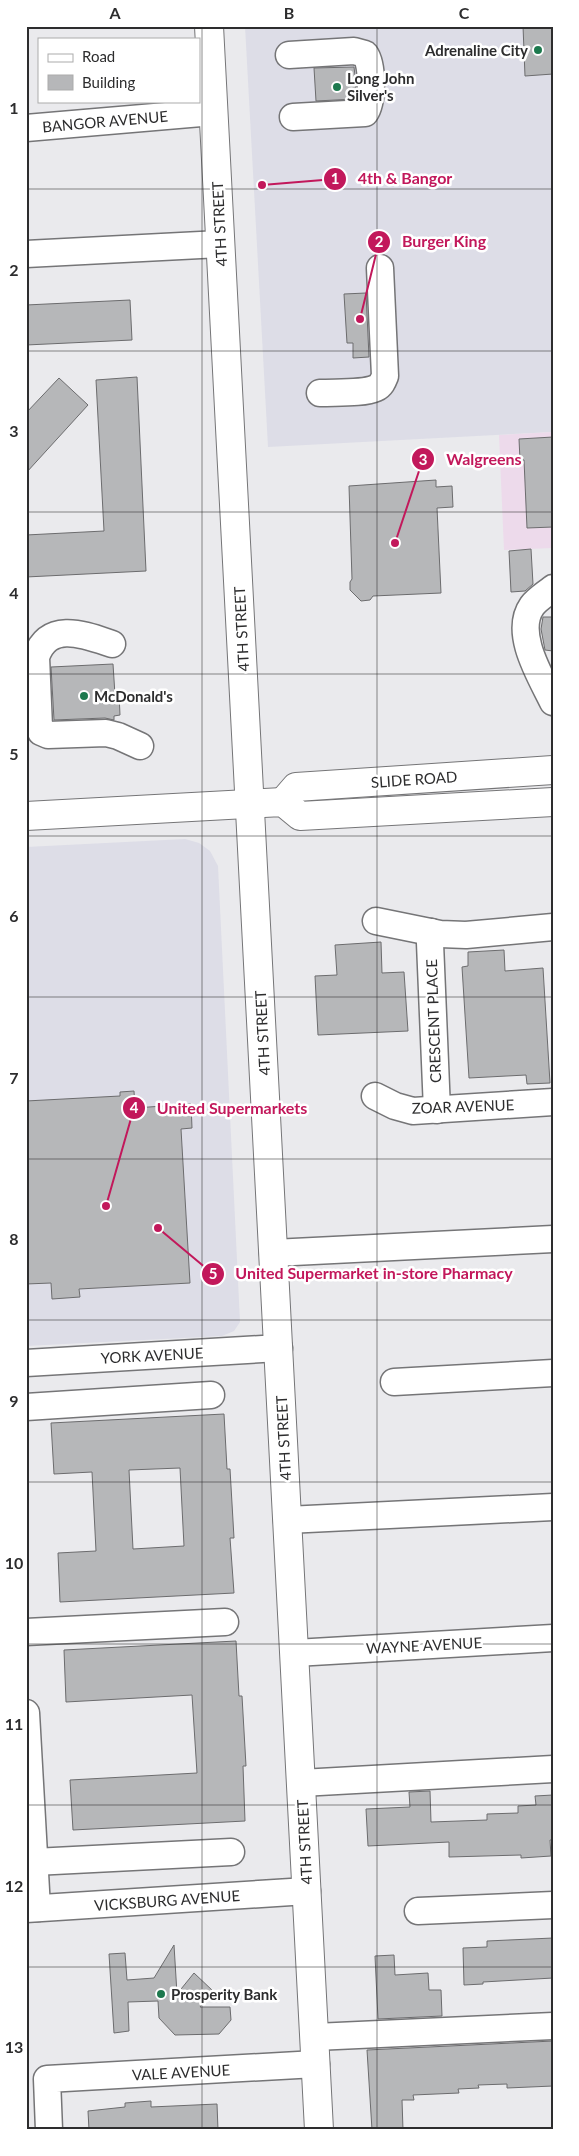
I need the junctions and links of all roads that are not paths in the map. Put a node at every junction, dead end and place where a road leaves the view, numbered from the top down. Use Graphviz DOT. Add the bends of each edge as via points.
graph roads {
  1 [pos="209,26"];
  2 [pos="289,55"];
  3 [pos="213,112"];
  4 [pos="292,118"];
  5 [pos="26,128"];
  6 [pos="220,244"];
  7 [pos="26,254"];
  8 [pos="380,268"];
  9 [pos="320,393"];
  10 [pos="553,588"];
  11 [pos="112,644"];
  12 [pos="553,702"];
  13 [pos="39,727"];
  14 [pos="140,746"];
  15 [pos="50,750"];
  16 [pos="553,770"];
  17 [pos="283,802"];
  18 [pos="553,802"];
  19 [pos="250,804"];
  20 [pos="26,816"];
  21 [pos="376,921"];
  22 [pos="553,927"];
  23 [pos="431,932"];
  24 [pos="375,1096"];
  25 [pos="553,1102"];
  26 [pos="436,1110"];
  27 [pos="553,1239"];
  28 [pos="273,1253"];
  29 [pos="278,1348"];
  30 [pos="26,1362"];
  31 [pos="553,1373"];
  32 [pos="394,1382"];
  33 [pos="211,1395"];
  34 [pos="26,1407"];
  35 [pos="553,1506"];
  36 [pos="287,1520"];
  37 [pos="225,1622"];
  38 [pos="26,1632"];
  39 [pos="553,1638"];
  40 [pos="295,1653"];
  41 [pos="26,1713"];
  42 [pos="553,1768"];
  43 [pos="301,1783"];
  44 [pos="231,1852"];
  45 [pos="34,1862"];
  46 [pos="307,1891"];
  47 [pos="553,1905"];
  48 [pos="32,1908"];
  49 [pos="418,1911"];
  50 [pos="553,2026"];
  51 [pos="315,2037"];
  52 [pos="316,2064"];
  53 [pos="49,2130"];
  54 [pos="320,2130"];
  1 -- 3 [label="main road, 4TH STREET"];
  2 -- 4 [label="street" via="360,52 369,59 371,99 366,113"];
  3 -- 5 [label="street, BANGOR AVENUE"];
  3 -- 6 [label="main road, 4TH STREET"];
  6 -- 7 [label="street"];
  6 -- 19 [label="main road, 4TH STREET"];
  8 -- 9 [label="street" via="383,382 378,388 368,390"];
  10 -- 12 [label="street" via="532,607 525,626 528,652"];
  11 -- 13 [label="street" via="72,632 46,640 36,657"];
  13 -- 14 [label="street" via="48,735 106,734"];
  13 -- 15 [label="street" via="39,740"];
  16 -- 17 [label="main road, SLIDE ROAD" via="296,787"];
  17 -- 18 [label="main road, SLIDE ROAD" via="300,816"];
  17 -- 19 [label="main road"];
  19 -- 20 [label="main road"];
  19 -- 28 [label="main road, 4TH STREET"];
  21 -- 23 [label="street"];
  22 -- 23 [label="street" via="466,934"];
  23 -- 26 [label="street, CRESCENT PLACE"];
  24 -- 26 [label="street, ZOAR AVENUE" via="413,1111"];
  25 -- 26 [label="street, ZOAR AVENUE"];
  27 -- 28 [label="street"];
  28 -- 29 [label="main road, 4TH STREET"];
  29 -- 30 [label="street, YORK AVENUE"];
  29 -- 36 [label="main road, 4TH STREET"];
  31 -- 32 [label="street"];
  33 -- 34 [label="street"];
  35 -- 36 [label="street"];
  36 -- 40 [label="main road, 4TH STREET"];
  37 -- 38 [label="street"];
  39 -- 40 [label="street, WAYNE AVENUE"];
  40 -- 43 [label="main road, 4TH STREET"];
  41 -- 45 [label="street"];
  42 -- 43 [label="street"];
  43 -- 46 [label="main road, 4TH STREET"];
  44 -- 45 [label="street"];
  45 -- 48 [label="street"];
  46 -- 48 [label="street, VICKSBURG AVENUE"];
  46 -- 51 [label="main road, 4TH STREET"];
  47 -- 49 [label="street"];
  50 -- 51 [label="street"];
  51 -- 52 [label="main road, 4TH STREET"];
  52 -- 53 [label="street, VALE AVENUE" via="47,2079"];
  52 -- 54 [label="main road, 4TH STREET"];
}
